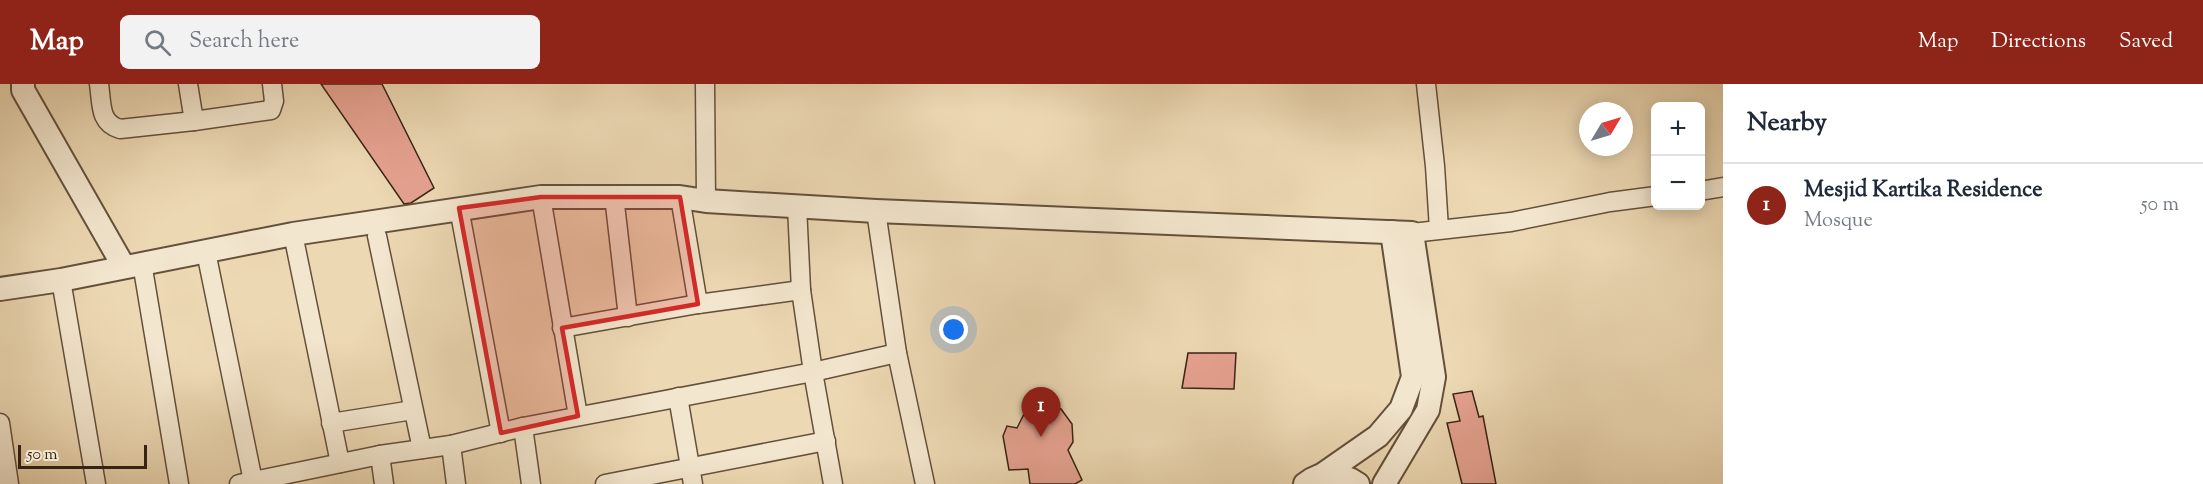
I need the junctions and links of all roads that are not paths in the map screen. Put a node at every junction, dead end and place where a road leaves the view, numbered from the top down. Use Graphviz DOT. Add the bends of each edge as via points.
graph roads {
  1 [pos="23,84"];
  2 [pos="99,84"];
  3 [pos="189,84"];
  4 [pos="272,84"];
  5 [pos="705,84"];
  6 [pos="1426,84"];
  7 [pos="194,121"];
  8 [pos="1723,187"];
  9 [pos="1705,190"];
  10 [pos="614,196"];
  11 [pos="541,197"];
  12 [pos="680,197"];
  13 [pos="1651,197"];
  14 [pos="706,201"];
  15 [pos="797,206"];
  16 [pos="459,208"];
  17 [pos="876,211"];
  18 [pos="1439,229"];
  19 [pos="1402,232"];
  20 [pos="292,234"];
  21 [pos="377,236"];
  22 [pos="206,252"];
  23 [pos="138,264"];
  24 [pos="61,280"];
  25 [pos="0,289"];
  26 [pos="801,290"];
  27 [pos="698,304"];
  28 [pos="628,317"];
  29 [pos="562,328"];
  30 [pos="897,353"];
  31 [pos="813,372"];
  32 [pos="678,397"];
  33 [pos="413,410"];
  34 [pos="578,416"];
  35 [pos="0,423"];
  36 [pos="331,423"];
  37 [pos="523,427"];
  38 [pos="501,433"];
  39 [pos="826,441"];
  40 [pos="451,445"];
  41 [pos="422,449"];
  42 [pos="380,455"];
  43 [pos="340,463"];
  44 [pos="691,476"];
  45 [pos="309,477"];
  46 [pos="1314,479"];
  47 [pos="246,483"];
  48 [pos="9,484"];
  49 [pos="96,484"];
  50 [pos="179,484"];
  51 [pos="384,484"];
  52 [pos="456,484"];
  53 [pos="531,484"];
  54 [pos="605,484"];
  55 [pos="833,484"];
  56 [pos="925,484"];
  57 [pos="1358,484"];
  58 [pos="1384,484"];
  1 -- 23 [label="street" via="102,226"];
  2 -- 7 [label="street" via="104,118 111,126 120,129"];
  3 -- 7 [label="street"];
  4 -- 7 [label="street" via="271,110"];
  5 -- 14 [label="street"];
  6 -- 18 [label="street"];
  8 -- 9 [label="street"];
  10 -- 11 [label="street"];
  10 -- 12 [label="street"];
  10 -- 28 [label="street"];
  11 -- 16 [label="street"];
  11 -- 29 [label="street"];
  12 -- 14 [label="street"];
  12 -- 27 [label="street"];
  13 -- 18 [label="street" via="1511,222"];
  14 -- 15 [label="street"];
  15 -- 17 [label="street"];
  15 -- 26 [label="street"];
  16 -- 20 [label="street"];
  16 -- 38 [label="street"];
  17 -- 19 [label="street"];
  17 -- 30 [label="street"];
  18 -- 19 [label="street"];
  19 -- 46 [label="street" via="1413,377 1401,409 1378,436"];
  19 -- 58 [label="street" via="1434,376 1428,410"];
  20 -- 22 [label="street"];
  20 -- 36 [label="street"];
  21 -- 33 [label="street"];
  22 -- 23 [label="street"];
  22 -- 47 [label="street"];
  23 -- 24 [label="street"];
  23 -- 50 [label="street"];
  24 -- 25 [label="street"];
  24 -- 49 [label="street"];
  26 -- 27 [label="street"];
  26 -- 31 [label="street"];
  27 -- 28 [label="street"];
  28 -- 29 [label="street"];
  29 -- 34 [label="street"];
  30 -- 31 [label="street"];
  30 -- 56 [label="street"];
  31 -- 32 [label="street"];
  31 -- 39 [label="street"];
  32 -- 34 [label="street"];
  32 -- 44 [label="street"];
  33 -- 36 [label="street"];
  33 -- 41 [label="street"];
  34 -- 37 [label="street"];
  35 -- 48 [label="street"];
  36 -- 43 [label="street"];
  37 -- 38 [label="street"];
  37 -- 53 [label="street"];
  38 -- 40 [label="street"];
  39 -- 44 [label="street"];
  39 -- 55 [label="street"];
  40 -- 41 [label="street"];
  40 -- 52 [label="street"];
  41 -- 42 [label="street"];
  42 -- 43 [label="street"];
  42 -- 51 [label="street"];
  43 -- 45 [label="street"];
  44 -- 54 [label="street"];
  45 -- 47 [label="street"];
  46 -- 57 [label="street" via="1334,474"];
}
